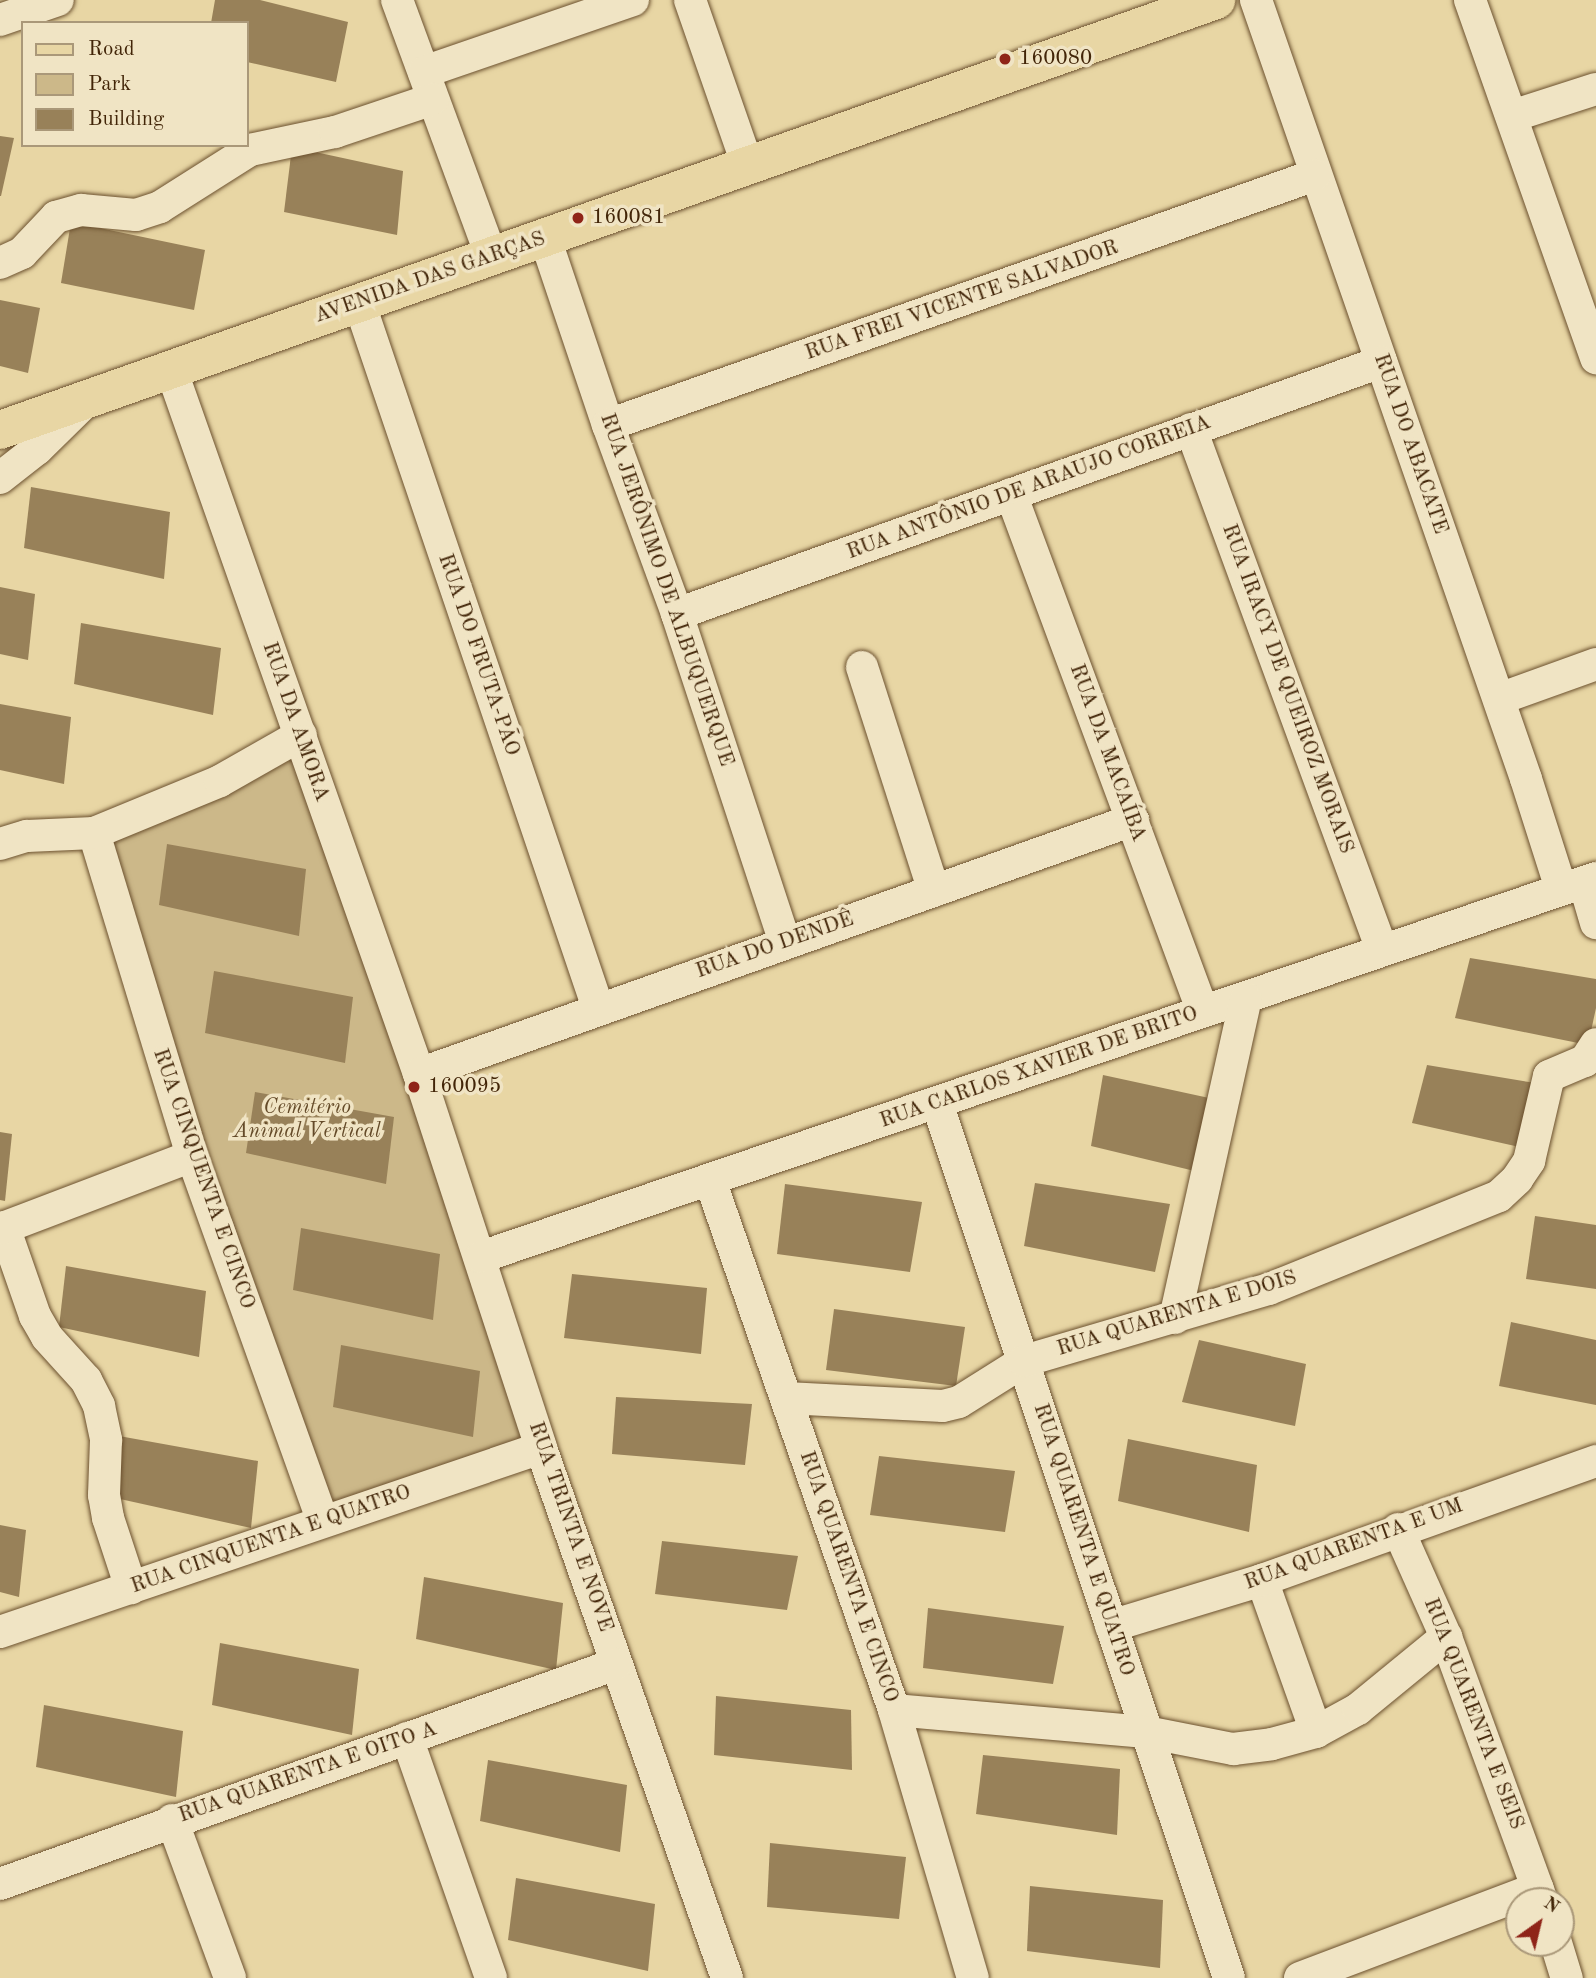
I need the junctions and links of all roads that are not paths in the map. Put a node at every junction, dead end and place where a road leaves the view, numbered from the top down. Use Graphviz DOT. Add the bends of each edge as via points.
graph roads {
  1 [pos="55,0"];
  2 [pos="397,0"];
  3 [pos="633,0"];
  4 [pos="1216,0"];
  5 [pos="1256,0"];
  6 [pos="1470,0"];
  7 [pos="698,2"];
  8 [pos="0,20"];
  9 [pos="428,86"];
  10 [pos="1596,89"];
  11 [pos="1512,116"];
  12 [pos="748,167"];
  13 [pos="1314,175"];
  14 [pos="545,238"];
  15 [pos="491,256"];
  16 [pos="0,263"];
  17 [pos="359,302"];
  18 [pos="1596,358"];
  19 [pos="1381,362"];
  20 [pos="171,369"];
  21 [pos="87,400"];
  22 [pos="608,425"];
  23 [pos="1191,429"];
  24 [pos="0,430"];
  25 [pos="0,478"];
  26 [pos="1011,494"];
  27 [pos="677,614"];
  28 [pos="1596,664"];
  29 [pos="862,667"];
  30 [pos="1499,699"];
  31 [pos="301,735"];
  32 [pos="1133,820"];
  33 [pos="94,833"];
  34 [pos="0,844"];
  35 [pos="1580,883"];
  36 [pos="934,891"];
  37 [pos="1596,923"];
  38 [pos="785,943"];
  39 [pos="1382,950"];
  40 [pos="1246,999"];
  41 [pos="598,1008"];
  42 [pos="1203,1012"];
  43 [pos="1596,1044"];
  44 [pos="419,1074"];
  45 [pos="937,1103"];
  46 [pos="192,1156"];
  47 [pos="710,1180"];
  48 [pos="2,1228"];
  49 [pos="481,1256"];
  50 [pos="1175,1318"];
  51 [pos="1024,1361"];
  52 [pos="786,1398"];
  53 [pos="541,1448"];
  54 [pos="1593,1471"];
  55 [pos="323,1521"];
  56 [pos="1398,1529"];
  57 [pos="1262,1580"];
  58 [pos="131,1588"];
  59 [pos="1111,1626"];
  60 [pos="0,1632"];
  61 [pos="1446,1637"];
  62 [pos="616,1664"];
  63 [pos="894,1710"];
  64 [pos="1316,1731"];
  65 [pos="1146,1732"];
  66 [pos="407,1738"];
  67 [pos="173,1820"];
  68 [pos="0,1884"];
  69 [pos="1537,1887"];
  70 [pos="1505,1907"];
  71 [pos="1560,1957"];
  72 [pos="230,1978"];
  73 [pos="491,1978"];
  74 [pos="727,1978"];
  75 [pos="973,1978"];
  76 [pos="1228,1978"];
  77 [pos="1300,1978"];
  78 [pos="1567,1978"];
  1 -- 8 [label="street"];
  2 -- 9 [label="street"];
  3 -- 9 [label="street"];
  4 -- 12 [label="main road, AVENIDA DAS GARÇAS"];
  5 -- 13 [label="street, RUA DO ABACATE"];
  6 -- 11 [label="street"];
  7 -- 12 [label="street"];
  9 -- 15 [label="street"];
  9 -- 16 [label="street" via="335,132 250,150 160,207 136,215 82,210 56,217 22,253"];
  10 -- 11 [label="street"];
  11 -- 18 [label="street"];
  12 -- 14 [label="main road, AVENIDA DAS GARÇAS"];
  13 -- 19 [label="street, RUA DO ABACATE"];
  13 -- 22 [label="street, RUA FREI VICENTE SALVADOR"];
  14 -- 15 [label="main road, AVENIDA DAS GARÇAS"];
  14 -- 22 [label="street, RUA JERÔNIMO DE ALBUQUERQUE"];
  15 -- 17 [label="main road, AVENIDA DAS GARÇAS"];
  17 -- 20 [label="main road, AVENIDA DAS GARÇAS"];
  17 -- 41 [label="street, RUA DO FRUTA-PÃO"];
  19 -- 23 [label="street, RUA ANTÔNIO DE ARAUJO CORREIA"];
  19 -- 30 [label="street, RUA DO ABACATE"];
  20 -- 21 [label="main road, AVENIDA DAS GARÇAS"];
  20 -- 31 [label="street, RUA DA AMORA"];
  21 -- 24 [label="main road, AVENIDA DAS GARÇAS"];
  21 -- 25 [label="street"];
  22 -- 27 [label="street, RUA JERÔNIMO DE ALBUQUERQUE"];
  23 -- 26 [label="street, RUA ANTÔNIO DE ARAUJO CORREIA"];
  23 -- 39 [label="street, RUA IRACY DE QUEIROZ MORAIS"];
  26 -- 27 [label="street, RUA ANTÔNIO DE ARAUJO CORREIA"];
  26 -- 32 [label="street, RUA DA MACAÍBA"];
  27 -- 38 [label="street, RUA JERÔNIMO DE ALBUQUERQUE"];
  28 -- 30 [label="street"];
  29 -- 36 [label="street"];
  30 -- 35 [label="street, RUA DO ABACATE"];
  31 -- 33 [label="street" via="220,780"];
  31 -- 44 [label="street, RUA DA AMORA"];
  32 -- 36 [label="street, RUA DO DENDÊ"];
  32 -- 42 [label="street, RUA DA MACAÍBA"];
  33 -- 34 [label="street" via="27,836"];
  33 -- 46 [label="street, RUA CINQUENTA E CINCO"];
  35 -- 37 [label="street, RUA DO ABACATE"];
  35 -- 39 [label="street, RUA CARLOS XAVIER DE BRITO"];
  36 -- 38 [label="street, RUA DO DENDÊ"];
  38 -- 41 [label="street, RUA DO DENDÊ"];
  39 -- 40 [label="street, RUA CARLOS XAVIER DE BRITO"];
  40 -- 42 [label="street, RUA CARLOS XAVIER DE BRITO"];
  40 -- 50 [label="street"];
  41 -- 44 [label="street, RUA DO DENDÊ"];
  42 -- 45 [label="street, RUA CARLOS XAVIER DE BRITO"];
  43 -- 50 [label="street, RUA QUARENTA E DOIS" via="1585,1061 1549,1076 1529,1161 1499,1196 1269,1289"];
  44 -- 49 [label="street, RUA TRINTA E NOVE"];
  45 -- 47 [label="street, RUA CARLOS XAVIER DE BRITO"];
  45 -- 51 [label="street, RUA QUARENTA E QUATRO"];
  46 -- 48 [label="street"];
  46 -- 55 [label="street, RUA CINQUENTA E CINCO"];
  47 -- 49 [label="street, RUA CARLOS XAVIER DE BRITO"];
  47 -- 52 [label="street, RUA QUARENTA E CINCO"];
  48 -- 58 [label="street" via="34,1315 86,1380 99,1406 106,1440 108,1518"];
  49 -- 53 [label="street, RUA TRINTA E NOVE"];
  50 -- 51 [label="street, RUA QUARENTA E DOIS"];
  51 -- 52 [label="street, RUA QUARENTA E DOIS" via="959,1402 943,1406"];
  51 -- 59 [label="street, RUA QUARENTA E QUATRO"];
  52 -- 63 [label="street, RUA QUARENTA E CINCO"];
  53 -- 55 [label="street, RUA CINQUENTA E QUATRO"];
  53 -- 62 [label="street, RUA TRINTA E NOVE"];
  54 -- 56 [label="street, RUA QUARENTA E UM"];
  55 -- 58 [label="street, RUA CINQUENTA E QUATRO"];
  56 -- 57 [label="street, RUA QUARENTA E UM"];
  56 -- 61 [label="street, RUA QUARENTA E SEIS"];
  57 -- 59 [label="street, RUA QUARENTA E UM"];
  57 -- 64 [label="street"];
  58 -- 60 [label="street, RUA CINQUENTA E QUATRO"];
  59 -- 65 [label="street, RUA QUARENTA E QUATRO"];
  61 -- 64 [label="street" via="1358,1709"];
  61 -- 69 [label="street, RUA QUARENTA E SEIS"];
  62 -- 66 [label="street, RUA QUARENTA E OITO A"];
  62 -- 74 [label="street, RUA TRINTA E NOVE"];
  63 -- 65 [label="street"];
  63 -- 75 [label="street, RUA QUARENTA E CINCO"];
  64 -- 65 [label="street" via="1233,1749"];
  65 -- 76 [label="street, RUA QUARENTA E QUATRO"];
  66 -- 67 [label="street, RUA QUARENTA E OITO A"];
  66 -- 73 [label="street"];
  67 -- 68 [label="street, RUA QUARENTA E OITO A"];
  67 -- 72 [label="street"];
  70 -- 77 [label="street"];
  71 -- 78 [label="street"];
}
